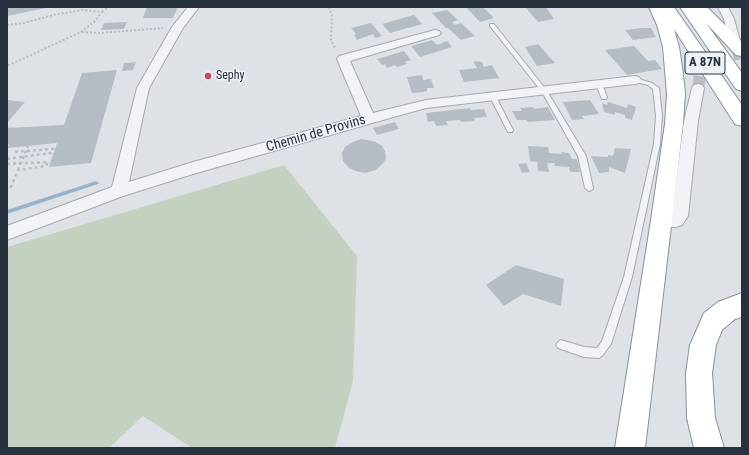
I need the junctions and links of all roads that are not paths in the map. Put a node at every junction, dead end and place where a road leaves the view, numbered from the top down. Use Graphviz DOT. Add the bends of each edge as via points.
graph roads {
  1 [pos="194,7"];
  2 [pos="656,7"];
  3 [pos="667,7"];
  4 [pos="687,7"];
  5 [pos="700,7"];
  6 [pos="722,7"];
  7 [pos="741,18"];
  8 [pos="492,25"];
  9 [pos="731,26"];
  10 [pos="435,33"];
  11 [pos="738,47"];
  12 [pos="635,80"];
  13 [pos="742,85"];
  14 [pos="698,88"];
  15 [pos="544,91"];
  16 [pos="493,97"];
  17 [pos="742,118"];
  18 [pos="369,119"];
  19 [pos="510,130"];
  20 [pos="589,188"];
  21 [pos="119,190"];
  22 [pos="662,220"];
  23 [pos="7,233"];
  24 [pos="742,305"];
  25 [pos="561,345"];
  26 [pos="636,406"];
  27 [pos="630,448"];
  28 [pos="643,448"];
  29 [pos="709,448"];
  1 -- 21 [label="street" via="178,26 142,92"];
  2 -- 22 [label="highway" via="671,46 675,74 674,124"];
  3 -- 17 [label="highway, A 87N"];
  4 -- 13 [label="highway, A 87N"];
  5 -- 11 [label="highway"];
  6 -- 9 [label="street"];
  7 -- 9 [label="street"];
  8 -- 15 [label="lane"];
  9 -- 11 [label="street"];
  10 -- 18 [label="street" via="343,59"];
  12 -- 15 [label="street, Chemin de Provins" via="602,90"];
  12 -- 25 [label="lane" via="656,88 659,116 656,144 628,277 609,336 599,353 584,352"];
  14 -- 22 [label="street" via="691,121 680,216 676,220"];
  15 -- 16 [label="street, Chemin de Provins"];
  15 -- 20 [label="lane" via="582,156"];
  16 -- 18 [label="street, Chemin de Provins" via="426,104"];
  16 -- 19 [label="lane"];
  18 -- 21 [label="street, Chemin de Provins"];
  21 -- 23 [label="street, Chemin de Provins"];
  22 -- 26 [label="highway"];
  24 -- 29 [label="highway" via="727,310 713,322 703,345 698,373 701,418"];
  26 -- 27 [label="highway"];
  26 -- 28 [label="highway"];
}
